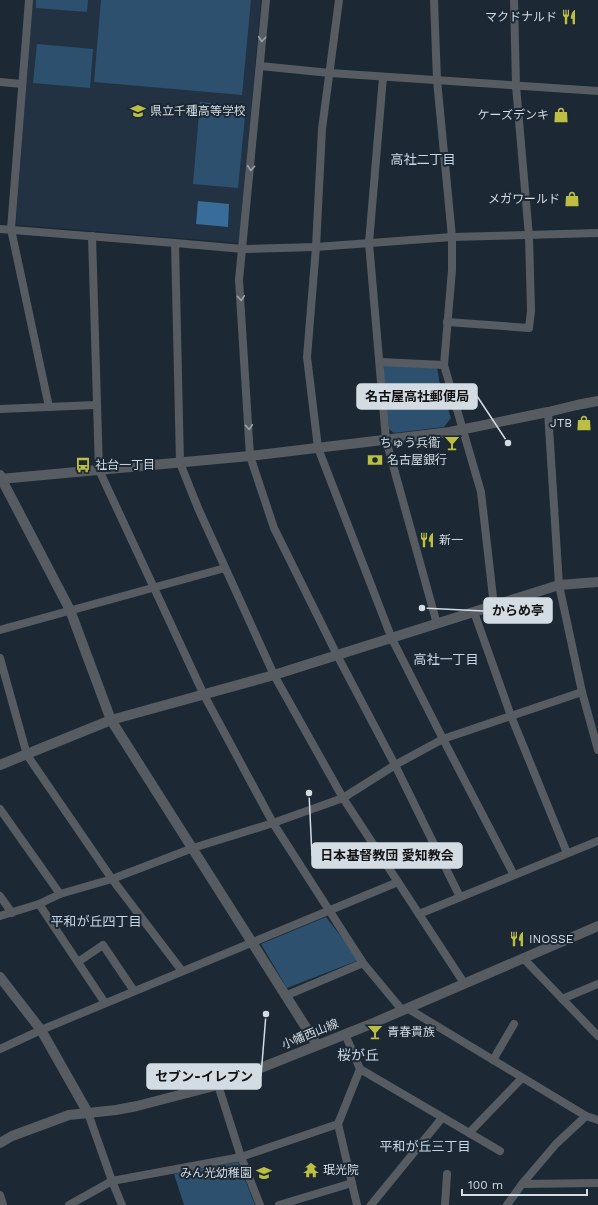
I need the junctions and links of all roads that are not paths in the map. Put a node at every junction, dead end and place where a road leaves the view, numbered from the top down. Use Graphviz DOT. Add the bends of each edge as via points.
graph roads {
  1 [pos="29,0"];
  2 [pos="266,0"];
  3 [pos="339,0"];
  4 [pos="434,0"];
  5 [pos="514,0"];
  6 [pos="260,66"];
  7 [pos="330,73"];
  8 [pos="384,77"];
  9 [pos="437,80"];
  10 [pos="0,82"];
  11 [pos="22,84"];
  12 [pos="516,86"];
  13 [pos="598,91"];
  14 [pos="0,229"];
  15 [pos="11,229"];
  16 [pos="598,233"];
  17 [pos="92,236"];
  18 [pos="529,236"];
  19 [pos="452,237"];
  20 [pos="175,243"];
  21 [pos="369,243"];
  22 [pos="316,247"];
  23 [pos="243,249"];
  24 [pos="447,322"];
  25 [pos="380,362"];
  26 [pos="444,365"];
  27 [pos="598,401"];
  28 [pos="96,405"];
  29 [pos="49,407"];
  30 [pos="0,409"];
  31 [pos="548,412"];
  32 [pos="463,430"];
  33 [pos="386,440"];
  34 [pos="318,448"];
  35 [pos="250,456"];
  36 [pos="180,463"];
  37 [pos="99,470"];
  38 [pos="0,478"];
  39 [pos="225,568"];
  40 [pos="598,582"];
  41 [pos="559,585"];
  42 [pos="154,587"];
  43 [pos="494,606"];
  44 [pos="70,610"];
  45 [pos="474,612"];
  46 [pos="437,624"];
  47 [pos="0,630"];
  48 [pos="392,638"];
  49 [pos="337,655"];
  50 [pos="0,658"];
  51 [pos="274,676"];
  52 [pos="582,692"];
  53 [pos="204,695"];
  54 [pos="511,716"];
  55 [pos="111,720"];
  56 [pos="443,739"];
  57 [pos="598,749"];
  58 [pos="27,755"];
  59 [pos="0,765"];
  60 [pos="395,765"];
  61 [pos="343,798"];
  62 [pos="0,809"];
  63 [pos="273,823"];
  64 [pos="598,841"];
  65 [pos="192,848"];
  66 [pos="567,853"];
  67 [pos="514,875"];
  68 [pos="112,879"];
  69 [pos="398,882"];
  70 [pos="60,894"];
  71 [pos="0,896"];
  72 [pos="460,897"];
  73 [pos="39,904"];
  74 [pos="329,910"];
  75 [pos="12,912"];
  76 [pos="419,914"];
  77 [pos="0,916"];
  78 [pos="598,926"];
  79 [pos="252,942"];
  80 [pos="523,958"];
  81 [pos="78,962"];
  82 [pos="363,964"];
  83 [pos="182,971"];
  84 [pos="0,977"];
  85 [pos="464,983"];
  86 [pos="598,984"];
  87 [pos="134,991"];
  88 [pos="285,996"];
  89 [pos="562,999"];
  90 [pos="105,1003"];
  91 [pos="404,1009"];
  92 [pos="514,1024"];
  93 [pos="41,1030"];
  94 [pos="345,1034"];
  95 [pos="598,1036"];
  96 [pos="317,1045"];
  97 [pos="0,1048"];
  98 [pos="493,1060"];
  99 [pos="360,1069"];
  100 [pos="522,1078"];
  101 [pos="218,1085"];
  102 [pos="88,1113"];
  103 [pos="586,1116"];
  104 [pos="442,1118"];
  105 [pos="598,1120"];
  106 [pos="338,1124"];
  107 [pos="470,1134"];
  108 [pos="0,1143"];
  109 [pos="500,1151"];
  110 [pos="241,1157"];
  111 [pos="446,1174"];
  112 [pos="112,1181"];
  113 [pos="598,1182"];
  114 [pos="352,1183"];
  115 [pos="522,1184"];
  116 [pos="0,1195"];
  117 [pos="3,1205"];
  118 [pos="69,1205"];
  119 [pos="122,1205"];
  120 [pos="260,1205"];
  121 [pos="279,1205"];
  122 [pos="357,1205"];
  123 [pos="371,1205"];
  124 [pos="445,1205"];
  125 [pos="507,1205"];
  1 -- 11 [label="street"];
  2 -- 6 [label="street, one-way"];
  3 -- 7 [label="street"];
  4 -- 9 [label="street"];
  5 -- 12 [label="street"];
  6 -- 7 [label="street"];
  6 -- 23 [label="street, one-way"];
  7 -- 8 [label="street"];
  7 -- 22 [label="street" via="322,129"];
  8 -- 9 [label="street"];
  8 -- 21 [label="street"];
  9 -- 12 [label="street"];
  9 -- 19 [label="street"];
  10 -- 11 [label="street"];
  11 -- 15 [label="street"];
  12 -- 13 [label="street"];
  12 -- 18 [label="street"];
  14 -- 15 [label="street"];
  15 -- 17 [label="street"];
  15 -- 29 [label="street"];
  16 -- 18 [label="street"];
  17 -- 20 [label="street"];
  17 -- 28 [label="street"];
  18 -- 19 [label="street"];
  18 -- 24 [label="street" via="529,328"];
  19 -- 21 [label="street"];
  19 -- 24 [label="street"];
  20 -- 23 [label="street"];
  20 -- 36 [label="street"];
  21 -- 22 [label="street"];
  21 -- 25 [label="street"];
  22 -- 23 [label="street"];
  22 -- 34 [label="street" via="307,357"];
  23 -- 35 [label="street, one-way" via="240,280"];
  24 -- 26 [label="street"];
  25 -- 26 [label="street"];
  25 -- 33 [label="street"];
  26 -- 32 [label="street"];
  27 -- 31 [label="street"];
  28 -- 29 [label="street"];
  28 -- 37 [label="street"];
  29 -- 30 [label="street"];
  31 -- 32 [label="street"];
  31 -- 41 [label="street"];
  32 -- 33 [label="street"];
  32 -- 43 [label="street" via="481,492"];
  33 -- 34 [label="street"];
  33 -- 46 [label="street"];
  34 -- 35 [label="street"];
  34 -- 48 [label="street"];
  35 -- 36 [label="street"];
  35 -- 49 [label="street" via="274,528"];
  36 -- 37 [label="street"];
  36 -- 39 [label="street"];
  37 -- 38 [label="street"];
  37 -- 42 [label="street"];
  38 -- 44 [label="street"];
  39 -- 42 [label="street"];
  39 -- 51 [label="street"];
  40 -- 41 [label="street"];
  41 -- 43 [label="street"];
  41 -- 52 [label="street"];
  42 -- 44 [label="street"];
  42 -- 53 [label="street"];
  43 -- 45 [label="street"];
  44 -- 47 [label="street"];
  44 -- 55 [label="street"];
  45 -- 46 [label="street"];
  45 -- 54 [label="street"];
  46 -- 48 [label="street"];
  48 -- 49 [label="street"];
  48 -- 56 [label="street"];
  49 -- 51 [label="street"];
  49 -- 60 [label="street"];
  50 -- 58 [label="street"];
  51 -- 53 [label="street"];
  51 -- 61 [label="street"];
  52 -- 54 [label="street"];
  52 -- 57 [label="street"];
  53 -- 55 [label="street"];
  53 -- 63 [label="street"];
  54 -- 56 [label="street"];
  54 -- 66 [label="street"];
  55 -- 58 [label="street"];
  55 -- 65 [label="street"];
  56 -- 60 [label="street"];
  56 -- 67 [label="street"];
  58 -- 59 [label="street"];
  58 -- 68 [label="street"];
  60 -- 61 [label="street"];
  60 -- 72 [label="street"];
  61 -- 63 [label="street"];
  61 -- 69 [label="street"];
  62 -- 70 [label="street"];
  63 -- 65 [label="street"];
  63 -- 74 [label="street"];
  64 -- 66 [label="street"];
  65 -- 68 [label="street"];
  65 -- 79 [label="street"];
  66 -- 67 [label="street"];
  67 -- 72 [label="street"];
  68 -- 70 [label="street"];
  68 -- 83 [label="street"];
  69 -- 74 [label="street"];
  69 -- 76 [label="street"];
  70 -- 73 [label="street"];
  71 -- 75 [label="street"];
  72 -- 76 [label="street"];
  73 -- 75 [label="street"];
  73 -- 81 [label="street"];
  74 -- 79 [label="street"];
  74 -- 82 [label="street"];
  75 -- 77 [label="street"];
  76 -- 85 [label="street"];
  78 -- 80 [label="street, 小幡西山線"];
  79 -- 83 [label="street"];
  79 -- 88 [label="street"];
  80 -- 85 [label="street, 小幡西山線"];
  80 -- 89 [label="street"];
  81 -- 87 [label="street" via="103,945"];
  81 -- 90 [label="street"];
  82 -- 88 [label="street"];
  82 -- 91 [label="street"];
  83 -- 87 [label="street"];
  84 -- 93 [label="street"];
  85 -- 91 [label="street, 小幡西山線"];
  86 -- 89 [label="street"];
  87 -- 90 [label="street"];
  88 -- 96 [label="street"];
  89 -- 95 [label="street"];
  90 -- 93 [label="street"];
  91 -- 94 [label="street, 小幡西山線"];
  91 -- 98 [label="street"];
  92 -- 98 [label="street"];
  93 -- 97 [label="street"];
  93 -- 102 [label="street"];
  94 -- 96 [label="street, 小幡西山線"];
  94 -- 99 [label="street"];
  96 -- 101 [label="street, 小幡西山線"];
  98 -- 100 [label="street"];
  99 -- 104 [label="street"];
  99 -- 106 [label="street"];
  100 -- 103 [label="street"];
  100 -- 107 [label="street"];
  101 -- 102 [label="street, 小幡西山線" via="137,1106"];
  101 -- 110 [label="street"];
  102 -- 108 [label="street, 小幡西山線" via="59,1118"];
  102 -- 112 [label="street"];
  103 -- 105 [label="street"];
  103 -- 115 [label="street" via="556,1144"];
  104 -- 107 [label="street"];
  104 -- 123 [label="street"];
  106 -- 110 [label="street"];
  106 -- 114 [label="street"];
  107 -- 109 [label="street"];
  110 -- 112 [label="street"];
  110 -- 120 [label="street"];
  111 -- 124 [label="street"];
  112 -- 118 [label="street"];
  112 -- 119 [label="street"];
  113 -- 115 [label="street"];
  114 -- 121 [label="street"];
  114 -- 122 [label="street"];
  115 -- 125 [label="street"];
  116 -- 117 [label="street"];
}
